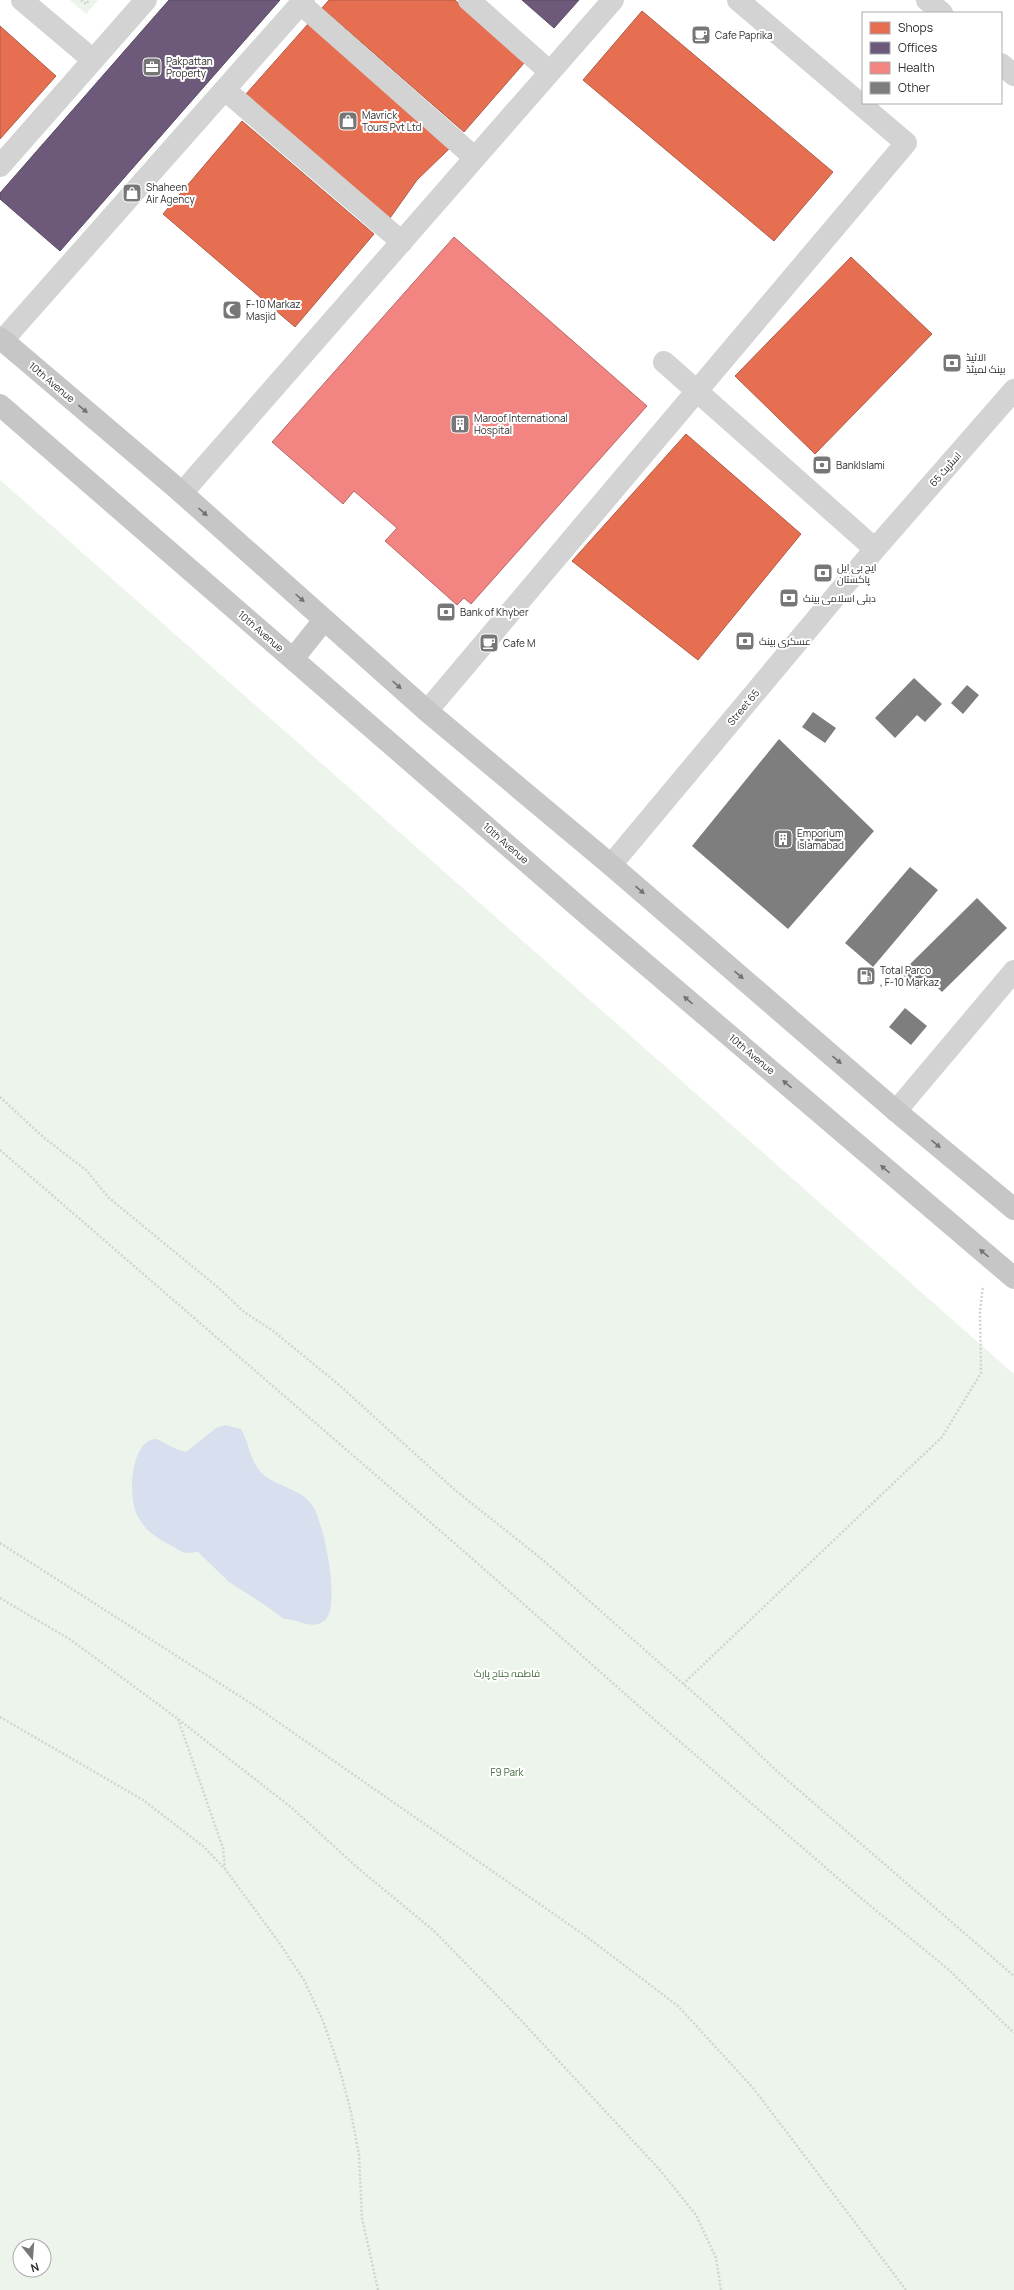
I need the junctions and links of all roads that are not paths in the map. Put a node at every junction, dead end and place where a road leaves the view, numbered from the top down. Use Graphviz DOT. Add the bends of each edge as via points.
graph roads {
  1 [pos="22,0"];
  2 [pos="146,0"];
  3 [pos="469,0"];
  4 [pos="613,0"];
  5 [pos="738,0"];
  6 [pos="927,0"];
  7 [pos="302,2"];
  8 [pos="941,12"];
  9 [pos="93,60"];
  10 [pos="1002,65"];
  11 [pos="550,72"];
  12 [pos="1014,75"];
  13 [pos="225,90"];
  14 [pos="475,158"];
  15 [pos="0,166"];
  16 [pos="402,242"];
  17 [pos="1,339"];
  18 [pos="664,362"];
  19 [pos="1014,390"];
  20 [pos="696,391"];
  21 [pos="0,405"];
  22 [pos="182,493"];
  23 [pos="875,549"];
  24 [pos="324,620"];
  25 [pos="293,659"];
  26 [pos="427,711"];
  27 [pos="611,865"];
  28 [pos="1014,971"];
  29 [pos="896,1111"];
  30 [pos="1014,1209"];
  31 [pos="1014,1278"];
  1 -- 9 [label="street"];
  2 -- 9 [label="street"];
  3 -- 11 [label="street"];
  4 -- 11 [label="street"];
  5 -- 20 [label="street" via="906,143"];
  6 -- 8 [label="street"];
  7 -- 13 [label="street"];
  7 -- 14 [label="street"];
  9 -- 15 [label="street"];
  10 -- 12 [label="street"];
  11 -- 14 [label="street"];
  13 -- 16 [label="street"];
  13 -- 17 [label="street"];
  14 -- 16 [label="street"];
  16 -- 22 [label="street"];
  17 -- 22 [label="main road, 10th Avenue, one-way"];
  18 -- 20 [label="street"];
  19 -- 23 [label="street, اسٹریٹ 65"];
  20 -- 23 [label="street"];
  20 -- 26 [label="street"];
  21 -- 25 [label="main road, 10th Avenue"];
  22 -- 24 [label="main road, 10th Avenue, one-way"];
  23 -- 27 [label="street, Street 65"];
  24 -- 25 [label="main road"];
  24 -- 26 [label="main road, 10th Avenue, one-way"];
  31 -- 25 [label="main road, 10th Avenue, one-way"];
  26 -- 27 [label="main road, 10th Avenue"];
  27 -- 29 [label="main road, 10th Avenue, one-way"];
  28 -- 29 [label="street"];
  29 -- 30 [label="main road, 10th Avenue, one-way"];
}
